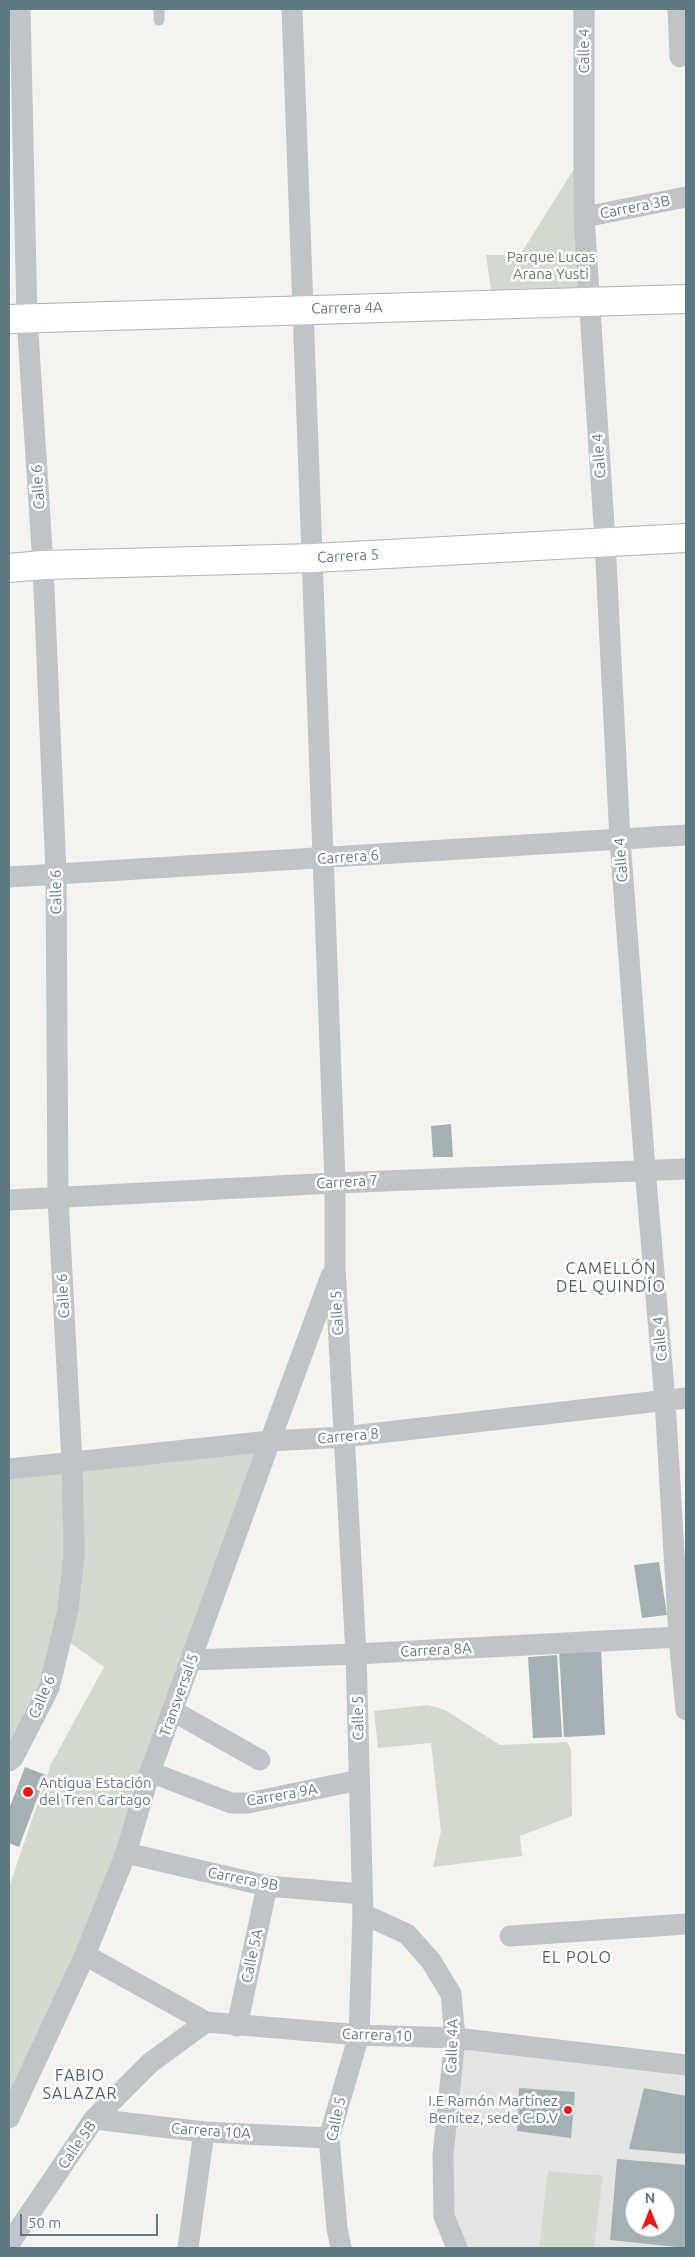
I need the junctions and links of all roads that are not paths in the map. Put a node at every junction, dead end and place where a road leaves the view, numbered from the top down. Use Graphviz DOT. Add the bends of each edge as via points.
graph roads {
  1 [pos="20,9"];
  2 [pos="292,9"];
  3 [pos="584,9"];
  4 [pos="678,9"];
  5 [pos="680,57"];
  6 [pos="686,196"];
  7 [pos="584,217"];
  8 [pos="686,300"];
  9 [pos="589,302"];
  10 [pos="303,310"];
  11 [pos="18,318"];
  12 [pos="686,538"];
  13 [pos="605,541"];
  14 [pos="314,558"];
  15 [pos="43,565"];
  16 [pos="9,568"];
  17 [pos="686,835"];
  18 [pos="620,840"];
  19 [pos="324,858"];
  20 [pos="56,873"];
  21 [pos="9,877"];
  22 [pos="645,1169"];
  23 [pos="686,1169"];
  24 [pos="335,1183"];
  25 [pos="58,1198"];
  26 [pos="9,1200"];
  27 [pos="335,1266"];
  28 [pos="676,1399"];
  29 [pos="343,1437"];
  30 [pos="270,1441"];
  31 [pos="72,1463"];
  32 [pos="9,1469"];
  33 [pos="679,1637"];
  34 [pos="356,1654"];
  35 [pos="192,1660"];
  36 [pos="686,1710"];
  37 [pos="173,1711"];
  38 [pos="260,1760"];
  39 [pos="9,1761"];
  40 [pos="150,1772"];
  41 [pos="359,1780"];
  42 [pos="126,1853"];
  43 [pos="267,1886"];
  44 [pos="362,1904"];
  45 [pos="686,1924"];
  46 [pos="510,1936"];
  47 [pos="85,1955"];
  48 [pos="206,2022"];
  49 [pos="237,2026"];
  50 [pos="359,2035"];
  51 [pos="455,2038"];
  52 [pos="686,2065"];
  53 [pos="9,2118"];
  54 [pos="94,2119"];
  55 [pos="204,2132"];
  56 [pos="329,2138"];
  57 [pos="9,2244"];
  58 [pos="188,2248"];
  59 [pos="341,2248"];
  60 [pos="458,2248"];
  1 -- 11 [label="street, Calle 6"];
  2 -- 10 [label="street, Calle 5"];
  3 -- 7 [label="street, Calle 4"];
  4 -- 5 [label="street"];
  6 -- 7 [label="street, Carrera 3B"];
  7 -- 9 [label="street, Calle 4"];
  8 -- 9 [label="main road, Carrera 4A"];
  9 -- 10 [label="main road, Carrera 4A"];
  9 -- 13 [label="street, Calle 4"];
  10 -- 11 [label="main road, Carrera 4A"];
  10 -- 14 [label="street, Calle 5"];
  11 -- 15 [label="street, Calle 6"];
  12 -- 13 [label="main road, Carrera 5"];
  13 -- 14 [label="main road, Carrera 5"];
  13 -- 18 [label="street, Calle 4"];
  14 -- 15 [label="main road, Carrera 5"];
  14 -- 19 [label="street, Calle 5"];
  15 -- 16 [label="main road, Carrera 5"];
  15 -- 20 [label="street, Calle 6"];
  17 -- 18 [label="street, Carrera 6"];
  18 -- 19 [label="street, Carrera 6"];
  18 -- 22 [label="street, Calle 4"];
  19 -- 20 [label="street, Carrera 6"];
  19 -- 24 [label="street, Calle 5"];
  20 -- 21 [label="street, Carrera 6"];
  20 -- 25 [label="street, Calle 6"];
  22 -- 23 [label="street, Carrera 7"];
  22 -- 24 [label="street, Carrera 7"];
  22 -- 28 [label="street, Calle 4"];
  24 -- 25 [label="street, Carrera 7"];
  24 -- 27 [label="street, Calle 5"];
  25 -- 26 [label="street, Carrera 7"];
  25 -- 31 [label="street, Calle 6"];
  27 -- 29 [label="street, Calle 5"];
  27 -- 30 [label="street, Transversal 5"];
  28 -- 29 [label="street, Carrera 8"];
  28 -- 33 [label="street, Calle 4"];
  29 -- 30 [label="street, Carrera 8"];
  29 -- 34 [label="street, Calle 5"];
  30 -- 31 [label="street, Carrera 8"];
  30 -- 35 [label="street, Transversal 5"];
  31 -- 32 [label="street, Carrera 8"];
  31 -- 39 [label="street, Calle 6" via="74,1554 68,1610 49,1688 14,1758"];
  33 -- 34 [label="street, Carrera 8A"];
  33 -- 36 [label="street, Calle 4"];
  34 -- 35 [label="street, Carrera 8A"];
  34 -- 41 [label="street, Calle 5"];
  35 -- 37 [label="street, Transversal 5"];
  37 -- 38 [label="street"];
  37 -- 40 [label="street, Transversal 5"];
  40 -- 41 [label="street, Carrera 9A" via="231,1803 248,1803"];
  40 -- 42 [label="street, Transversal 5"];
  41 -- 44 [label="street, Calle 5"];
  42 -- 43 [label="street, Carrera 9B"];
  42 -- 47 [label="street, Transversal 5"];
  43 -- 44 [label="street, Carrera 9B"];
  43 -- 49 [label="street, Calle 5A"];
  44 -- 50 [label="street, Calle 5"];
  44 -- 51 [label="street, Calle 4A" via="407,1934 431,1961 451,1994"];
  45 -- 46 [label="street"];
  47 -- 48 [label="street, Carrera 10"];
  47 -- 53 [label="street, Transversal 5"];
  48 -- 49 [label="street, Carrera 10"];
  48 -- 54 [label="street, Calle 5B" via="150,2063"];
  49 -- 50 [label="street, Carrera 10"];
  50 -- 51 [label="street, Carrera 10"];
  50 -- 56 [label="street, Calle 5"];
  51 -- 52 [label="street, Carrera 10"];
  51 -- 60 [label="street, Calle 4A" via="443,2155 444,2216"];
  54 -- 55 [label="street, Carrera 10A"];
  54 -- 57 [label="street, Calle 5B"];
  55 -- 56 [label="street, Carrera 10A"];
  55 -- 58 [label="street"];
  56 -- 59 [label="street, Calle 5"];
}
